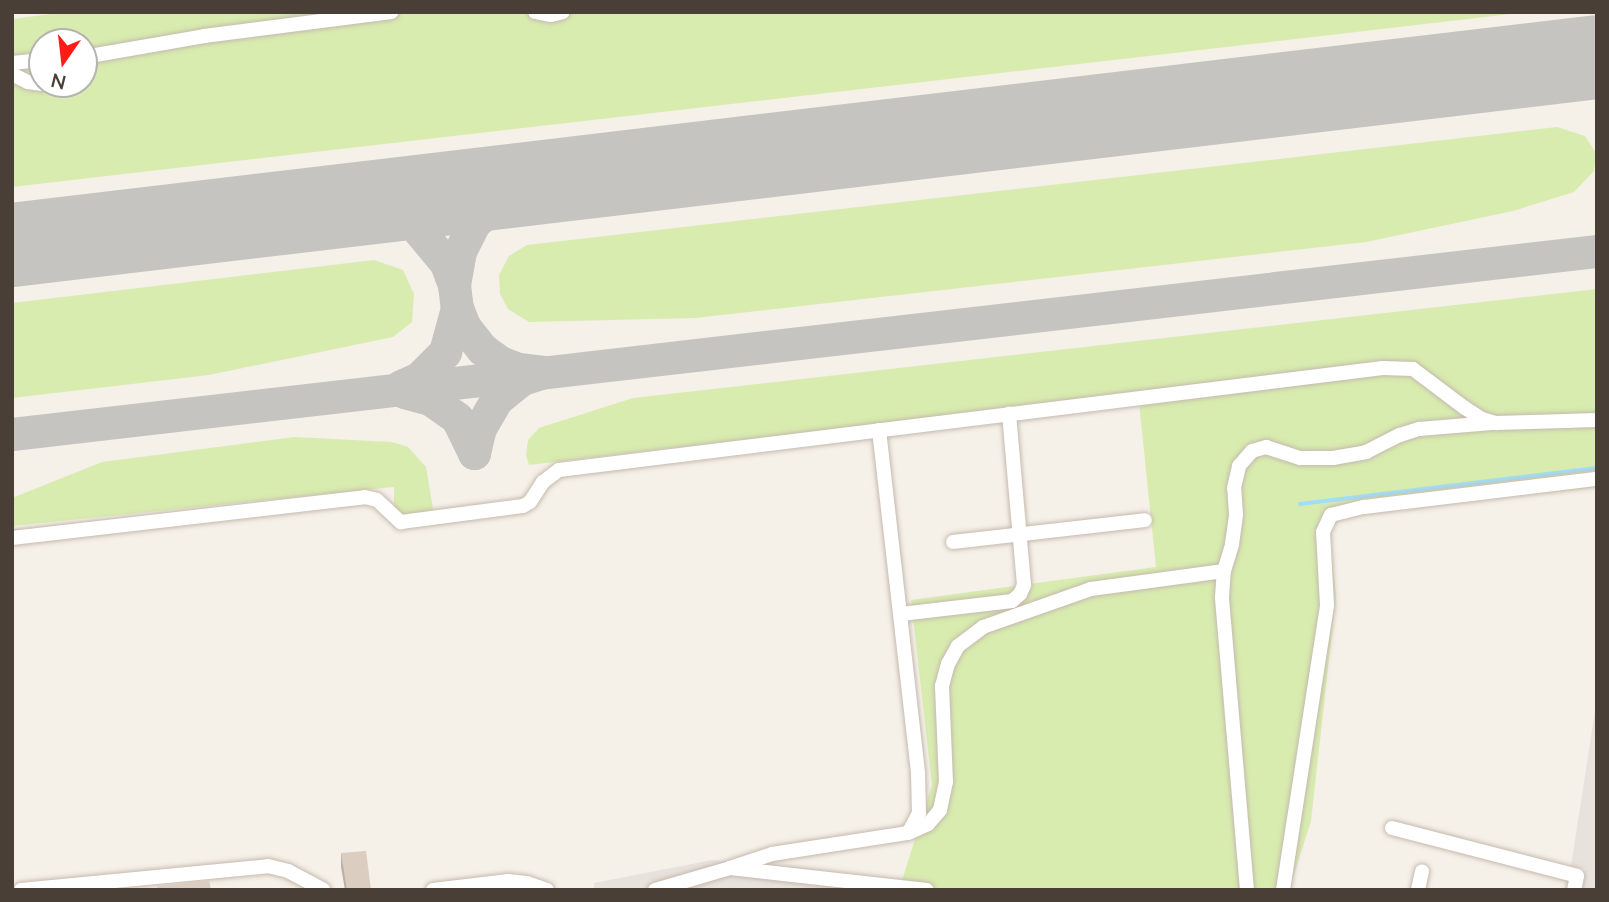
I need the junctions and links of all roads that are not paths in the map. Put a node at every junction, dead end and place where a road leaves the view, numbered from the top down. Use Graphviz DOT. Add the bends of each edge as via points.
graph roads {
  1 [pos="391,12"];
  2 [pos="535,12"];
  3 [pos="563,12"];
  4 [pos="98,56"];
  5 [pos="12,74"];
  6 [pos="28,82"];
  7 [pos="1009,414"];
  8 [pos="1597,420"];
  9 [pos="1496,423"];
  10 [pos="879,430"];
  11 [pos="1597,479"];
  12 [pos="1145,520"];
  13 [pos="1019,534"];
  14 [pos="12,538"];
  15 [pos="953,542"];
  16 [pos="1224,571"];
  17 [pos="901,614"];
  18 [pos="1392,828"];
  19 [pos="908,833"];
  20 [pos="730,868"];
  21 [pos="1422,871"];
  22 [pos="139,884"];
  23 [pos="118,885"];
  24 [pos="20,890"];
  25 [pos="323,890"];
  26 [pos="433,890"];
  27 [pos="547,890"];
  28 [pos="655,890"];
  29 [pos="928,890"];
  30 [pos="1247,890"];
  31 [pos="1283,890"];
  32 [pos="1418,890"];
  33 [pos="1574,890"];
  1 -- 4 [label="lane" via="204,36"];
  2 -- 3 [label="lane"];
  5 -- 6 [label="lane"];
  7 -- 9 [label="lane" via="1401,367 1427,377 1465,408"];
  7 -- 10 [label="lane"];
  7 -- 13 [label="lane"];
  8 -- 9 [label="lane"];
  9 -- 16 [label="lane" via="1419,429 1366,452 1333,458 1300,458 1266,447 1252,451 1237,477 1232,544"];
  10 -- 14 [label="lane" via="559,470 523,506 401,522 377,500 365,497"];
  10 -- 17 [label="lane"];
  11 -- 31 [label="lane" via="1364,507 1331,515 1323,531 1327,605"];
  12 -- 13 [label="lane"];
  13 -- 15 [label="lane"];
  13 -- 17 [label="lane" via="1024,585 1012,601"];
  16 -- 19 [label="lane" via="1091,589 983,627 958,646 942,686 946,782 940,810 928,824"];
  16 -- 30 [label="lane" via="1224,653"];
  17 -- 19 [label="lane" via="919,801 915,824"];
  18 -- 33 [label="lane" via="1577,876"];
  19 -- 20 [label="lane" via="772,854"];
  20 -- 28 [label="lane"];
  20 -- 29 [label="lane"];
  21 -- 32 [label="lane"];
  22 -- 23 [label="lane"];
  22 -- 25 [label="lane" via="268,866"];
  23 -- 24 [label="lane"];
  26 -- 27 [label="lane" via="508,881"];
}
